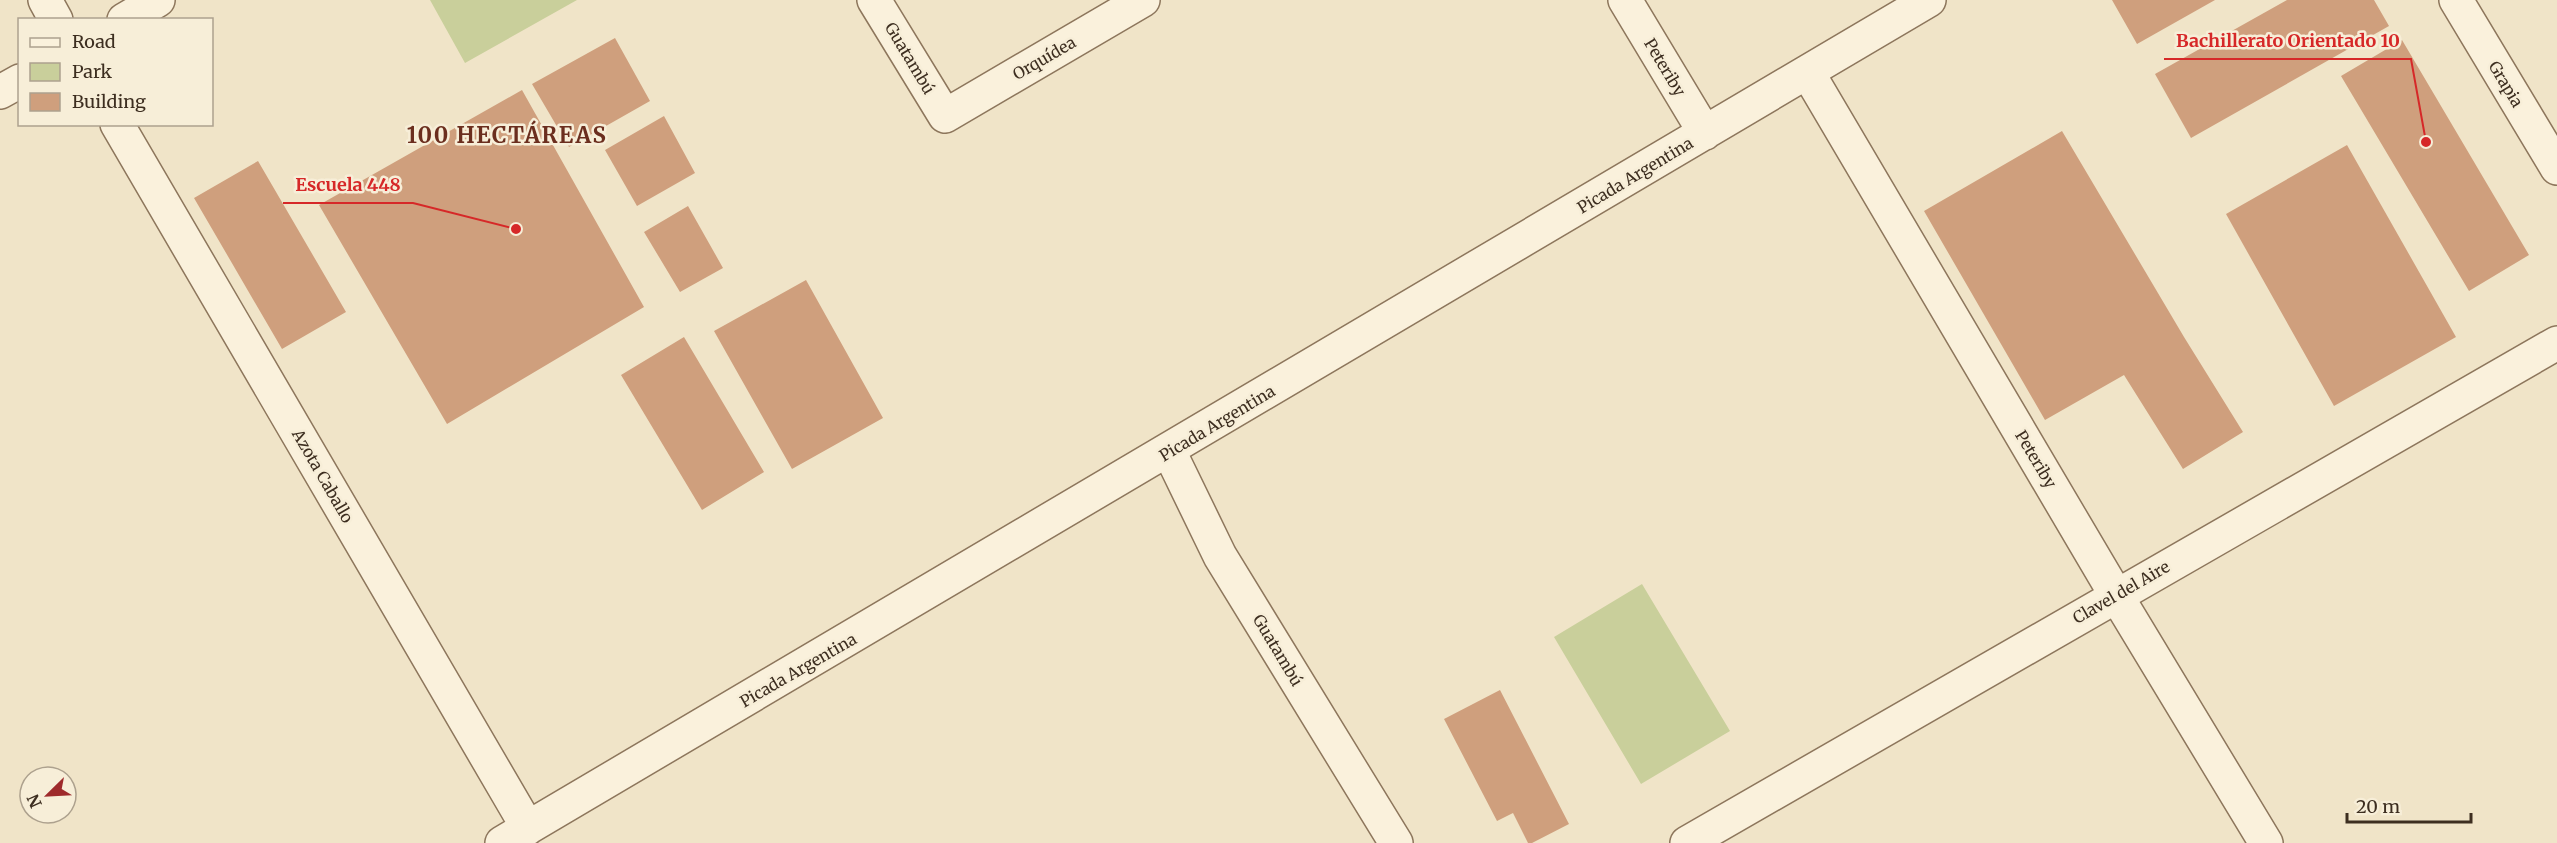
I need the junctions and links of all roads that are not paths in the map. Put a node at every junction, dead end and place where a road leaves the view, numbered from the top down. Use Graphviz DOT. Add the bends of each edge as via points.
graph roads {
  1 [pos="45,0"];
  2 [pos="158,0"];
  3 [pos="874,0"];
  4 [pos="1143,0"];
  5 [pos="1625,0"];
  6 [pos="1929,0"];
  7 [pos="2456,0"];
  8 [pos="55,18"];
  9 [pos="127,18"];
  10 [pos="1808,73"];
  11 [pos="18,82"];
  12 [pos="0,92"];
  13 [pos="945,116"];
  14 [pos="118,126"];
  15 [pos="1705,134"];
  16 [pos="2557,168"];
  17 [pos="2557,343"];
  18 [pos="1169,451"];
  19 [pos="2116,595"];
  20 [pos="515,836"];
  21 [pos="1396,843"];
  22 [pos="1687,843"];
  23 [pos="2266,843"];
  1 -- 8 [label="street"];
  2 -- 9 [label="street"];
  3 -- 13 [label="street, Guatambú"];
  4 -- 13 [label="street, Orquídea"];
  5 -- 15 [label="street, Peteriby"];
  6 -- 10 [label="street, Picada Argentina"];
  7 -- 16 [label="street, Grapia"];
  10 -- 15 [label="street, Picada Argentina"];
  10 -- 19 [label="street, Peteriby"];
  11 -- 12 [label="street"];
  14 -- 20 [label="street, Azota Caballo"];
  15 -- 18 [label="street, Picada Argentina"];
  17 -- 19 [label="street, Clavel del Aire"];
  18 -- 20 [label="street, Picada Argentina"];
  18 -- 21 [label="street, Guatambú" via="1220,556"];
  19 -- 22 [label="street, Clavel del Aire"];
  19 -- 23 [label="street, Peteriby"];
}
